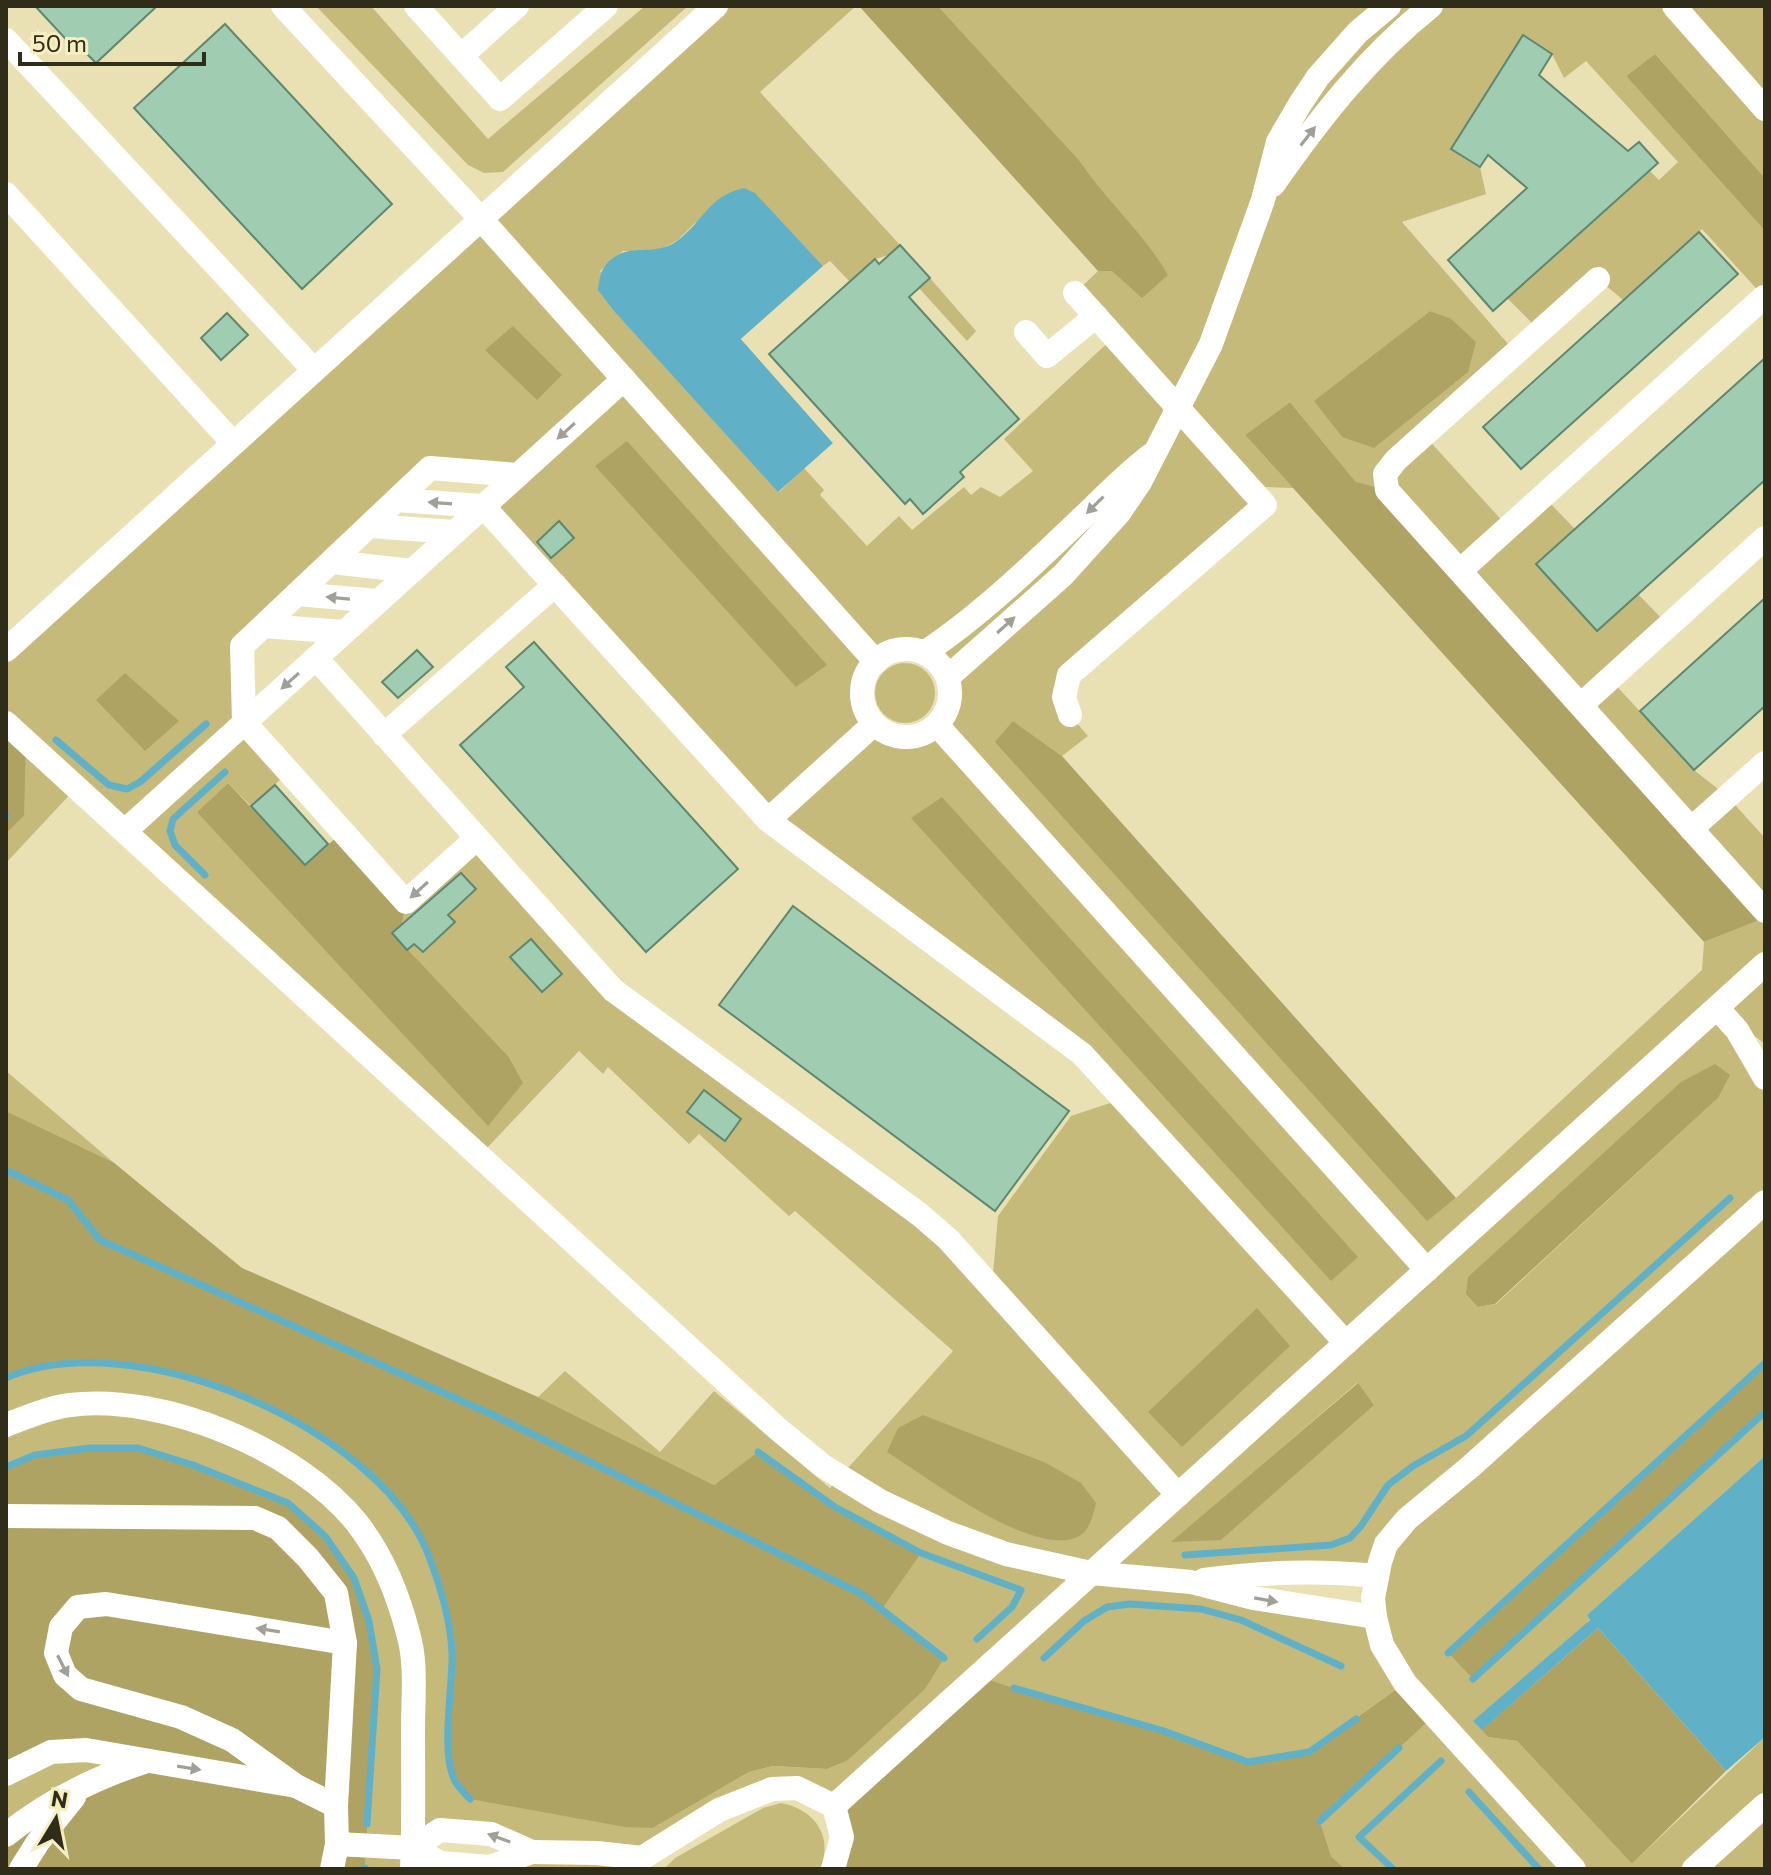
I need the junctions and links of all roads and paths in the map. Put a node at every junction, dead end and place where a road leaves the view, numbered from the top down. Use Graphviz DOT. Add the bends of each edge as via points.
graph roads {
  1 [pos="283,6"];
  2 [pos="517,6"];
  3 [pos="606,6"];
  4 [pos="716,6"];
  5 [pos="1389,6"];
  6 [pos="1431,6"];
  7 [pos="1674,6"];
  8 [pos="421,8"];
  9 [pos="6,42"];
  10 [pos="461,56"];
  11 [pos="1765,109"];
  12 [pos="6,194"];
  13 [pos="1263,200"];
  14 [pos="480,218"];
  15 [pos="1598,279"];
  16 [pos="1075,293"];
  17 [pos="1764,297"];
  18 [pos="1096,316"];
  19 [pos="1026,332"];
  20 [pos="313,369"];
  21 [pos="624,379"];
  22 [pos="1179,408"];
  23 [pos="233,443"];
  24 [pos="1153,454"];
  25 [pos="518,475"];
  26 [pos="397,500"];
  27 [pos="483,506"];
  28 [pos="370,526"];
  29 [pos="454,532"];
  30 [pos="1765,538"];
  31 [pos="332,562"];
  32 [pos="1461,570"];
  33 [pos="412,571"];
  34 [pos="555,585"];
  35 [pos="297,594"];
  36 [pos="378,601"];
  37 [pos="264,626"];
  38 [pos="344,632"];
  39 [pos="6,650"];
  40 [pos="924,653"];
  41 [pos="316,658"];
  42 [pos="876,662"];
  43 [pos="948,677"];
  44 [pos="1581,705"];
  45 [pos="1070,715"];
  46 [pos="244,722"];
  47 [pos="6,723"];
  48 [pos="874,724"];
  49 [pos="937,725"];
  50 [pos="384,735"];
  51 [pos="1765,763"];
  52 [pos="768,820"];
  53 [pos="1691,829"];
  54 [pos="125,831"];
  55 [pos="477,838"];
  56 [pos="1765,911"];
  57 [pos="1765,964"];
  58 [pos="1717,1008"];
  59 [pos="1737,1030"];
  60 [pos="1765,1044"];
  61 [pos="1765,1078"];
  62 [pos="1765,1202"];
  63 [pos="1427,1270"];
  64 [pos="1346,1343"];
  65 [pos="6,1425"];
  66 [pos="1178,1495"];
  67 [pos="6,1516"];
  68 [pos="1091,1573"];
  69 [pos="1377,1576"];
  70 [pos="1191,1582"];
  71 [pos="1375,1617"];
  72 [pos="345,1643"];
  73 [pos="147,1761"];
  74 [pos="6,1774"];
  75 [pos="296,1786"];
  76 [pos="80,1788"];
  77 [pos="1765,1805"];
  78 [pos="336,1806"];
  79 [pos="834,1806"];
  80 [pos="6,1835"];
  81 [pos="337,1844"];
  82 [pos="532,1852"];
  83 [pos="412,1859"];
  84 [pos="641,1864"];
  85 [pos="21,1869"];
  86 [pos="332,1869"];
  87 [pos="833,1869"];
  88 [pos="1574,1869"];
  89 [pos="1694,1869"];
  1 -- 14 [label="lane"];
  2 -- 10 [label="lane"];
  3 -- 10 [label="lane" via="500,99"];
  4 -- 14 [label="lane"];
  5 -- 13 [label="lane" via="1358,32 1300,104 1278,142"];
  13 -- 6 [label="lane, one-way" via="1341,93"];
  7 -- 11 [label="lane"];
  8 -- 10 [label="lane"];
  9 -- 20 [label="lane"];
  12 -- 23 [label="lane"];
  13 -- 22 [label="lane" via="1211,344"];
  14 -- 20 [label="lane"];
  14 -- 21 [label="lane"];
  15 -- 32 [label="lane" via="1385,474 1387,490"];
  16 -- 18 [label="lane"];
  17 -- 32 [label="lane"];
  18 -- 19 [label="lane" via="1047,356"];
  18 -- 22 [label="lane"];
  20 -- 23 [label="lane"];
  21 -- 25 [label="lane, one-way"];
  21 -- 42 [label="lane"];
  22 -- 24 [label="lane"];
  22 -- 45 [label="lane" via="1265,505 1069,675 1064,697"];
  23 -- 39 [label="lane"];
  24 -- 40 [label="lane, one-way" via="953,634"];
  43 -- 24 [label="lane, one-way" via="1074,563 1119,513"];
  25 -- 26 [label="lane" via="430,468"];
  25 -- 27 [label="lane"];
  27 -- 26 [label="lane, one-way"];
  26 -- 28 [label="lane"];
  27 -- 29 [label="lane"];
  27 -- 34 [label="lane"];
  28 -- 29 [label="lane"];
  28 -- 31 [label="lane"];
  29 -- 33 [label="lane"];
  30 -- 44 [label="lane"];
  31 -- 33 [label="lane"];
  31 -- 35 [label="lane"];
  32 -- 44 [label="lane"];
  33 -- 36 [label="lane"];
  34 -- 50 [label="lane"];
  34 -- 52 [label="lane"];
  36 -- 35 [label="lane, one-way"];
  35 -- 37 [label="lane"];
  36 -- 38 [label="lane"];
  37 -- 38 [label="lane"];
  37 -- 46 [label="lane" via="242,646"];
  38 -- 41 [label="lane"];
  40 -- 42 [label="lane" via="890,652"];
  40 -- 43 [label="lane"];
  41 -- 46 [label="lane, one-way"];
  41 -- 50 [label="lane"];
  42 -- 48 [label="lane" via="862,692"];
  43 -- 49 [label="lane" via="951,694"];
  44 -- 53 [label="lane"];
  46 -- 54 [label="lane"];
  55 -- 46 [label="lane, one-way" via="406,902"];
  47 -- 54 [label="lane"];
  48 -- 49 [label="lane" via="905,737 922,735"];
  48 -- 52 [label="lane"];
  49 -- 63 [label="lane"];
  50 -- 55 [label="lane"];
  51 -- 53 [label="lane"];
  52 -- 64 [label="lane" via="1082,1054"];
  53 -- 56 [label="lane"];
  54 -- 68 [label="lane" via="823,1466 948,1533 1006,1554"];
  55 -- 66 [label="lane" via="613,990 948,1239"];
  57 -- 58 [label="lane"];
  58 -- 59 [label="lane"];
  58 -- 63 [label="lane"];
  59 -- 60 [label="lane"];
  59 -- 61 [label="lane"];
  62 -- 69 [label="lane" via="1407,1519 1386,1544"];
  63 -- 64 [label="lane"];
  64 -- 66 [label="lane"];
  65 -- 83 [label="lane" via="69,1405 152,1409 197,1420 290,1466 327,1492 357,1524 383,1564 409,1636"];
  66 -- 68 [label="lane"];
  67 -- 72 [label="lane" via="255,1518 278,1528 336,1593"];
  68 -- 70 [label="lane"];
  68 -- 79 [label="lane"];
  69 -- 70 [label="lane" via="1268,1572"];
  69 -- 71 [label="lane"];
  70 -- 71 [label="lane, one-way" via="1253,1598"];
  71 -- 88 [label="lane" via="1382,1645 1405,1683"];
  72 -- 75 [label="lane, one-way" via="106,1604 78,1607 61,1627 56,1653 65,1675 81,1689 194,1722 232,1740"];
  72 -- 78 [label="lane"];
  73 -- 74 [label="lane" via="86,1750 51,1752"];
  73 -- 75 [label="lane, one-way"];
  73 -- 76 [label="lane"];
  75 -- 78 [label="lane"];
  76 -- 80 [label="lane"];
  76 -- 85 [label="lane"];
  77 -- 89 [label="lane"];
  78 -- 81 [label="lane"];
  79 -- 84 [label="lane" via="797,1788 772,1789 719,1810"];
  79 -- 87 [label="lane" via="842,1837"];
  81 -- 83 [label="lane"];
  81 -- 86 [label="lane"];
  82 -- 83 [label="lane" via="490,1867"];
  82 -- 83 [label="lane, one-way" via="491,1834 440,1830"];
  82 -- 84 [label="lane" via="597,1853"];
}
